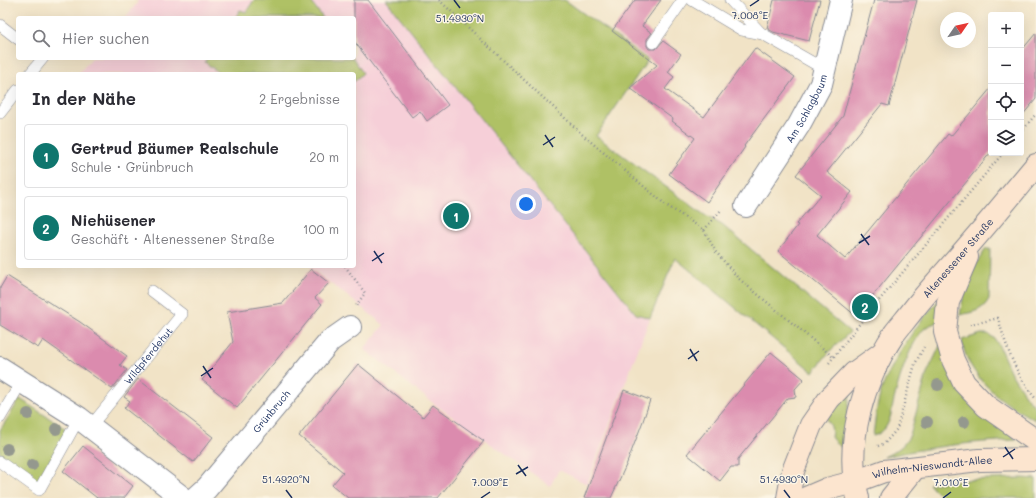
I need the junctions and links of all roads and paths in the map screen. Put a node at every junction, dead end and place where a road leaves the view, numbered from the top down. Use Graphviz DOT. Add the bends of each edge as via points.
graph roads {
  1 [pos="439,0"];
  2 [pos="683,0"];
  3 [pos="692,0"];
  4 [pos="730,0"];
  5 [pos="841,0"];
  6 [pos="0,25"];
  7 [pos="763,34"];
  8 [pos="16,37"];
  9 [pos="653,43"];
  10 [pos="41,60"];
  11 [pos="824,69"];
  12 [pos="32,72"];
  13 [pos="16,93"];
  14 [pos="0,113"];
  15 [pos="1036,114"];
  16 [pos="1024,128"];
  17 [pos="1000,156"];
  18 [pos="1036,165"];
  19 [pos="746,206"];
  20 [pos="974,239"];
  21 [pos="346,268"];
  22 [pos="152,291"];
  23 [pos="365,293"];
  24 [pos="350,327"];
  25 [pos="945,332"];
  26 [pos="883,353"];
  27 [pos="832,357"];
  28 [pos="828,363"];
  29 [pos="0,368"];
  30 [pos="22,381"];
  31 [pos="1036,399"];
  32 [pos="0,418"];
  33 [pos="85,423"];
  34 [pos="1036,441"];
  35 [pos="853,457"];
  36 [pos="1036,459"];
  37 [pos="0,462"];
  38 [pos="915,468"];
  39 [pos="856,490"];
  40 [pos="183,498"];
  41 [pos="196,498"];
  42 [pos="788,498"];
  43 [pos="806,498"];
  44 [pos="892,498"];
  1 -- 27 [label="path" via="585,137 666,205 704,230 716,252 738,278"];
  2 -- 9 [label="lane"];
  3 -- 7 [label="lane" via="742,30"];
  4 -- 7 [label="lane"];
  5 -- 11 [label="street, Am Schlagbaum"];
  6 -- 8 [label="lane"];
  7 -- 11 [label="lane"];
  10 -- 12 [label="lane"];
  11 -- 19 [label="street, Am Schlagbaum" via="820,84 799,124"];
  13 -- 14 [label="lane"];
  15 -- 16 [label="path"];
  17 -- 27 [label="path"];
  18 -- 20 [label="main road, Altenessener Straße"];
  20 -- 25 [label="main road" via="948,302"];
  20 -- 26 [label="main road, Altenessener Straße" via="894,333"];
  21 -- 23 [label="path"];
  22 -- 33 [label="lane, Wildpferdehut" via="182,314"];
  24 -- 41 [label="street, Grünbruch" via="330,341"];
  25 -- 31 [label="path" via="998,318 1009,354"];
  25 -- 34 [label="main road" via="964,383 986,406"];
  25 -- 35 [label="path" via="929,340 915,364 897,429 885,443"];
  26 -- 35 [label="main road, Altenessener Straße" via="867,388 857,420"];
  26 -- 42 [label="main road, Altenessener Straße" via="854,373 828,399 811,425 793,470"];
  27 -- 28 [label="path"];
  29 -- 30 [label="street"];
  30 -- 32 [label="lane"];
  30 -- 33 [label="street"];
  33 -- 37 [label="lane, Wildpferdehut" via="39,490"];
  33 -- 40 [label="street"];
  35 -- 39 [label="main road, Altenessener Straße"];
  36 -- 38 [label="main road, Wilhelm-Nieswandt-Allee" via="979,460"];
  38 -- 39 [label="main road, Wilhelm-Nieswandt-Allee" via="884,471"];
  38 -- 44 [label="main road"];
  39 -- 43 [label="main road" via="827,489"];
}
